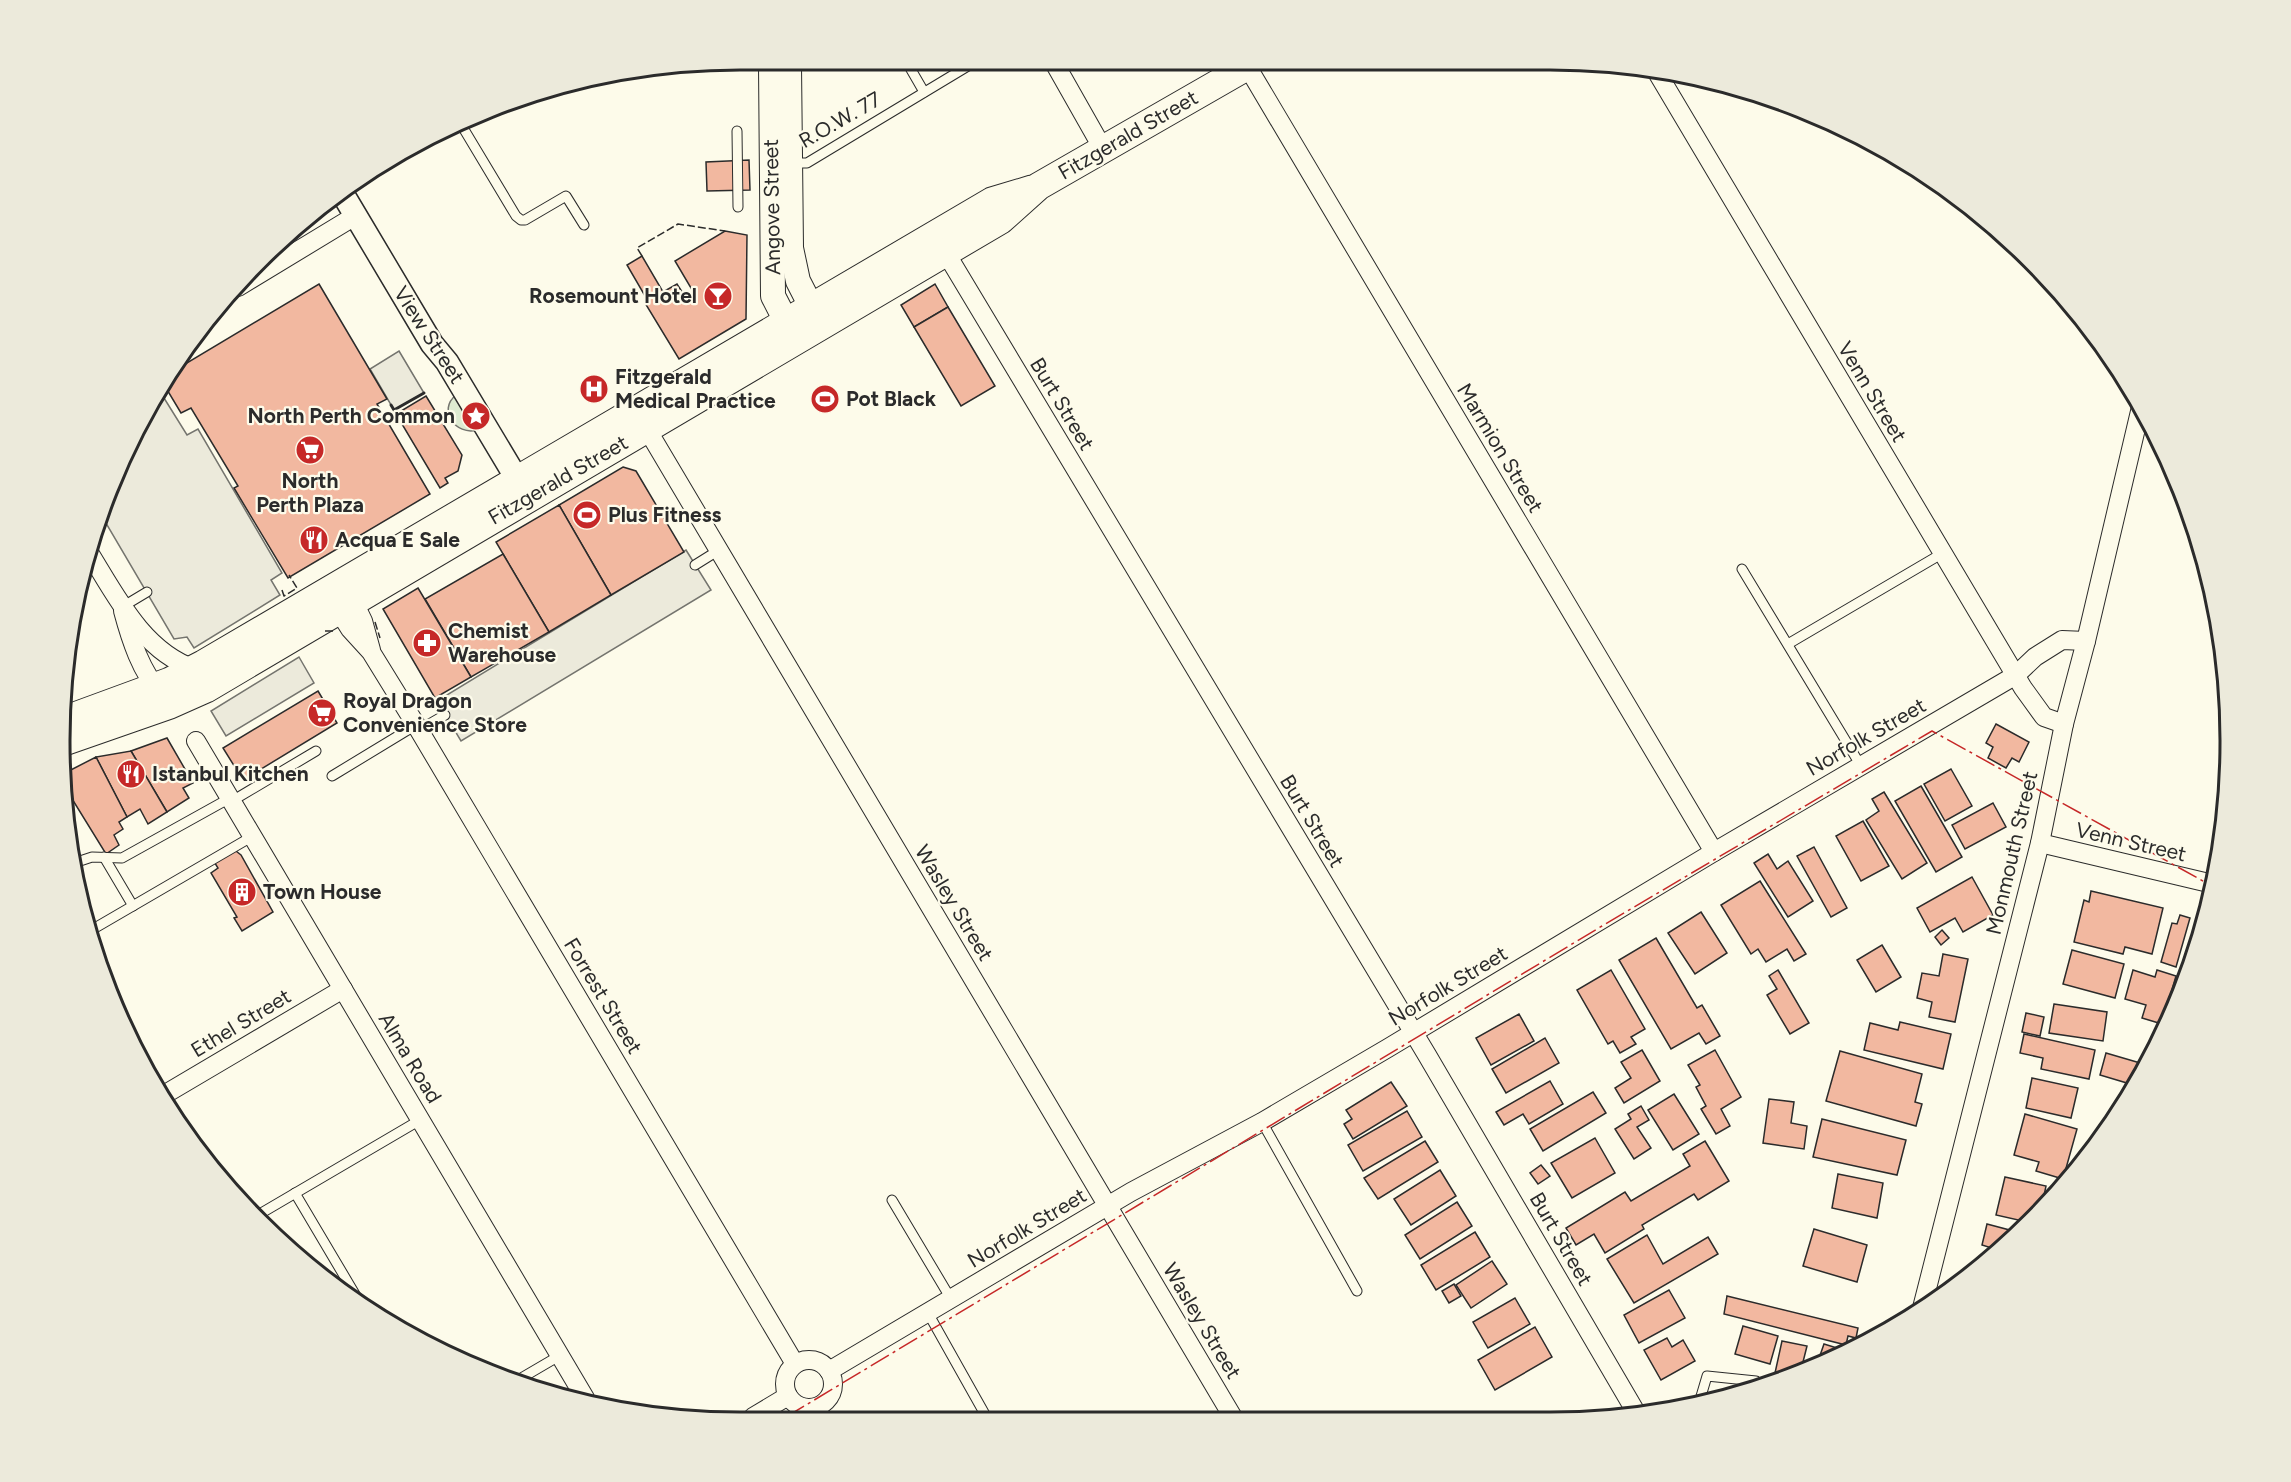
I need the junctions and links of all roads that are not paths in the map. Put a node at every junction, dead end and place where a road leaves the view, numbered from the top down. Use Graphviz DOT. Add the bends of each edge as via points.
graph roads {
  1 [pos="771,70"];
  2 [pos="789,70"];
  3 [pos="911,70"];
  4 [pos="961,70"];
  5 [pos="1058,70"];
  6 [pos="1241,70"];
  7 [pos="1250,70"];
  8 [pos="1661,80"];
  9 [pos="924,92"];
  10 [pos="465,131"];
  11 [pos="737,131"];
  12 [pos="1104,148"];
  13 [pos="791,163"];
  14 [pos="1039,186"];
  15 [pos="346,199"];
  16 [pos="738,207"];
  17 [pos="356,216"];
  18 [pos="584,225"];
  19 [pos="946,253"];
  20 [pos="262,273"];
  21 [pos="816,317"];
  22 [pos="790,332"];
  23 [pos="2137,418"];
  24 [pos="641,419"];
  25 [pos="517,479"];
  26 [pos="719,550"];
  27 [pos="1943,553"];
  28 [pos="95,562"];
  29 [pos="695,565"];
  30 [pos="1742,569"];
  31 [pos="147,592"];
  32 [pos="340,596"];
  33 [pos="122,607"];
  34 [pos="2086,641"];
  35 [pos="1788,644"];
  36 [pos="195,669"];
  37 [pos="2016,675"];
  38 [pos="162,696"];
  39 [pos="445,715"];
  40 [pos="71,719"];
  41 [pos="2064,724"];
  42 [pos="418,728"];
  43 [pos="70,739"];
  44 [pos="196,741"];
  45 [pos="316,751"];
  46 [pos="1861,766"];
  47 [pos="332,776"];
  48 [pos="231,799"];
  49 [pos="253,836"];
  50 [pos="2040,843"];
  51 [pos="1714,852"];
  52 [pos="104,857"];
  53 [pos="81,861"];
  54 [pos="2206,882"];
  55 [pos="133,906"];
  56 [pos="97,927"];
  57 [pos="343,989"];
  58 [pos="1413,1033"];
  59 [pos="169,1092"];
  60 [pos="420,1120"];
  61 [pos="1262,1122"];
  62 [pos="295,1193"];
  63 [pos="892,1200"];
  64 [pos="1108,1205"];
  65 [pos="264,1212"];
  66 [pos="350,1285"];
  67 [pos="1358,1291"];
  68 [pos="1925,1298"];
  69 [pos="951,1299"];
  70 [pos="928,1313"];
  71 [pos="560,1356"];
  72 [pos="795,1364"];
  73 [pos="829,1371"];
  74 [pos="525,1376"];
  75 [pos="1751,1381"];
  76 [pos="582,1392"];
  77 [pos="1702,1394"];
  78 [pos="788,1396"];
  79 [pos="1633,1406"];
  80 [pos="824,1411"];
  81 [pos="761,1412"];
  82 [pos="984,1412"];
  83 [pos="1230,1412"];
  1 -- 22 [label="main road, Angove Street" via="773,296"];
  2 -- 13 [label="main road, Angove Street"];
  3 -- 9 [label="lane"];
  4 -- 9 [label="lane, R.O.W. 77"];
  5 -- 12 [label="street"];
  6 -- 12 [label="main road, Fitzgerald Street"];
  7 -- 51 [label="street, Marmion Street"];
  8 -- 27 [label="street, Venn Street"];
  9 -- 13 [label="lane, R.O.W. 77" via="807,162"];
  10 -- 18 [label="lane" via="521,220 566,196"];
  11 -- 16 [label="lane"];
  12 -- 14 [label="main road, Fitzgerald Street"];
  13 -- 21 [label="main road, Angove Street" via="791,248 795,274"];
  14 -- 19 [label="main road, Fitzgerald Street" via="1001,220"];
  14 -- 21 [label="main road, Fitzgerald Street" via="992,201"];
  15 -- 17 [label="street, View Street"];
  17 -- 20 [label="street"];
  17 -- 25 [label="street, View Street"];
  19 -- 21 [label="main road, Fitzgerald Street"];
  19 -- 58 [label="street, Burt Street"];
  21 -- 22 [label="main road, Fitzgerald Street"];
  22 -- 24 [label="main road, Fitzgerald Street"];
  23 -- 34 [label="street, Monmouth Street"];
  24 -- 25 [label="main road, Fitzgerald Street"];
  24 -- 26 [label="street, Wasley Street"];
  24 -- 32 [label="main road, Fitzgerald Street"];
  25 -- 32 [label="main road, Fitzgerald Street"];
  26 -- 29 [label="lane"];
  26 -- 64 [label="street, Wasley Street"];
  27 -- 35 [label="lane"];
  27 -- 37 [label="street, Venn Street"];
  28 -- 33 [label="street"];
  30 -- 35 [label="lane"];
  31 -- 33 [label="lane"];
  32 -- 36 [label="main road, Fitzgerald Street"];
  32 -- 38 [label="main road, Fitzgerald Street" via="206,688"];
  32 -- 42 [label="street, Forrest Street" via="363,621 371,652"];
  33 -- 36 [label="street" via="158,649"];
  33 -- 38 [label="street" via="132,646"];
  34 -- 37 [label="street, Norfolk Street" via="2062,640"];
  34 -- 41 [label="street, Monmouth Street"];
  35 -- 46 [label="lane"];
  36 -- 38 [label="main road, Fitzgerald Street"];
  37 -- 41 [label="street, Venn Street" via="2044,717"];
  37 -- 46 [label="street, Norfolk Street"];
  38 -- 40 [label="main road, Fitzgerald Street"];
  38 -- 43 [label="main road, Fitzgerald Street"];
  39 -- 42 [label="lane"];
  41 -- 50 [label="street, Monmouth Street"];
  42 -- 47 [label="lane"];
  42 -- 72 [label="street, Forrest Street"];
  44 -- 48 [label="street, Alma Road"];
  45 -- 48 [label="lane"];
  46 -- 51 [label="street, Norfolk Street"];
  48 -- 49 [label="street, Alma Road"];
  48 -- 52 [label="lane" via="122,858"];
  49 -- 55 [label="lane"];
  49 -- 57 [label="street, Alma Road"];
  50 -- 54 [label="street, Venn Street"];
  50 -- 68 [label="street, Monmouth Street"];
  51 -- 58 [label="street, Norfolk Street"];
  52 -- 53 [label="lane"];
  52 -- 55 [label="lane"];
  55 -- 56 [label="lane"];
  57 -- 59 [label="street, Ethel Street"];
  57 -- 60 [label="street, Alma Road"];
  58 -- 61 [label="street, Norfolk Street"];
  58 -- 79 [label="street, Burt Street"];
  60 -- 62 [label="lane"];
  60 -- 71 [label="street, Alma Road"];
  61 -- 64 [label="street, Norfolk Street"];
  61 -- 67 [label="lane"];
  62 -- 65 [label="lane"];
  62 -- 66 [label="lane"];
  63 -- 69 [label="lane"];
  64 -- 69 [label="street, Norfolk Street"];
  64 -- 83 [label="street, Wasley Street"];
  69 -- 70 [label="street, Norfolk Street"];
  70 -- 73 [label="street, Norfolk Street"];
  70 -- 82 [label="lane"];
  71 -- 74 [label="lane"];
  71 -- 76 [label="street, Alma Road"];
  72 -- 73 [label="street" via="819,1362"];
  72 -- 78 [label="street" via="784,1385"];
  73 -- 80 [label="street" via="832,1390"];
  75 -- 77 [label="lane" via="1707,1376"];
  78 -- 80 [label="street" via="796,1405"];
  78 -- 81 [label="street"];
}
